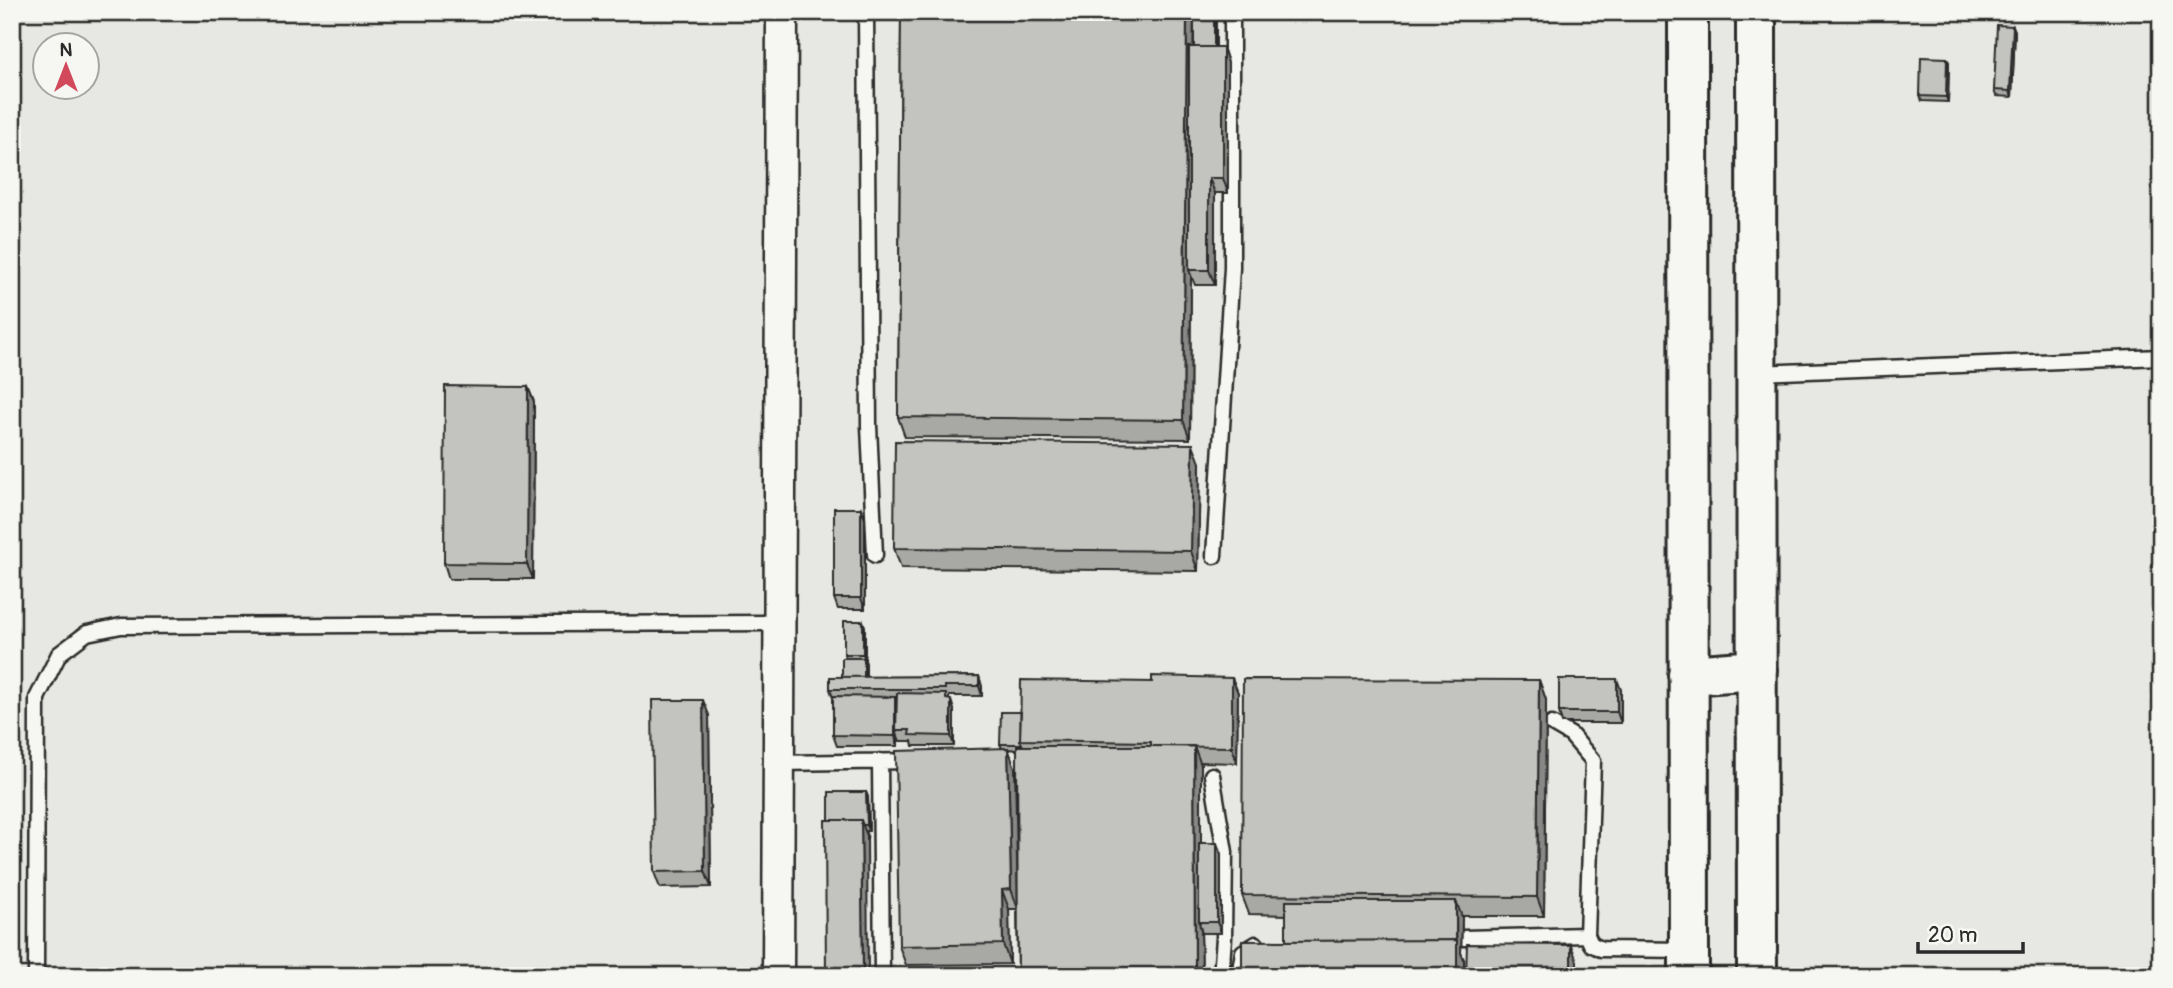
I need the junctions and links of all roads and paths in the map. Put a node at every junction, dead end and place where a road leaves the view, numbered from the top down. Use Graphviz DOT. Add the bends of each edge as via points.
graph roads {
  1 [pos="782,12"];
  2 [pos="866,12"];
  3 [pos="1232,12"];
  4 [pos="1688,12"];
  5 [pos="1756,12"];
  6 [pos="2161,357"];
  7 [pos="1757,373"];
  8 [pos="875,555"];
  9 [pos="1214,556"];
  10 [pos="779,623"];
  11 [pos="1757,670"];
  12 [pos="1688,675"];
  13 [pos="1552,724"];
  14 [pos="880,761"];
  15 [pos="923,761"];
  16 [pos="778,762"];
  17 [pos="1212,775"];
  18 [pos="1587,935"];
  19 [pos="1463,938"];
  20 [pos="1268,943"];
  21 [pos="1689,963"];
  22 [pos="36,976"];
  23 [pos="778,976"];
  24 [pos="882,976"];
  25 [pos="1221,976"];
  26 [pos="1239,976"];
  27 [pos="1756,976"];
  1 -- 10 [label="street"];
  2 -- 8 [label="lane" via="869,426"];
  3 -- 9 [label="lane" via="1232,268"];
  4 -- 12 [label="main road"];
  5 -- 7 [label="main road"];
  6 -- 7 [label="lane"];
  7 -- 11 [label="main road"];
  10 -- 16 [label="street"];
  10 -- 22 [label="lane" via="121,626 87,633 59,654 37,698"];
  11 -- 12 [label="main road"];
  11 -- 27 [label="main road"];
  12 -- 21 [label="main road"];
  13 -- 18 [label="lane" via="1571,735 1593,761"];
  14 -- 15 [label="lane"];
  14 -- 16 [label="lane"];
  14 -- 24 [label="lane"];
  16 -- 23 [label="street"];
  17 -- 25 [label="lane" via="1225,852"];
  18 -- 19 [label="lane"];
  18 -- 21 [label="lane" via="1591,944 1601,948"];
  20 -- 26 [label="lane" via="1243,952"];
}
